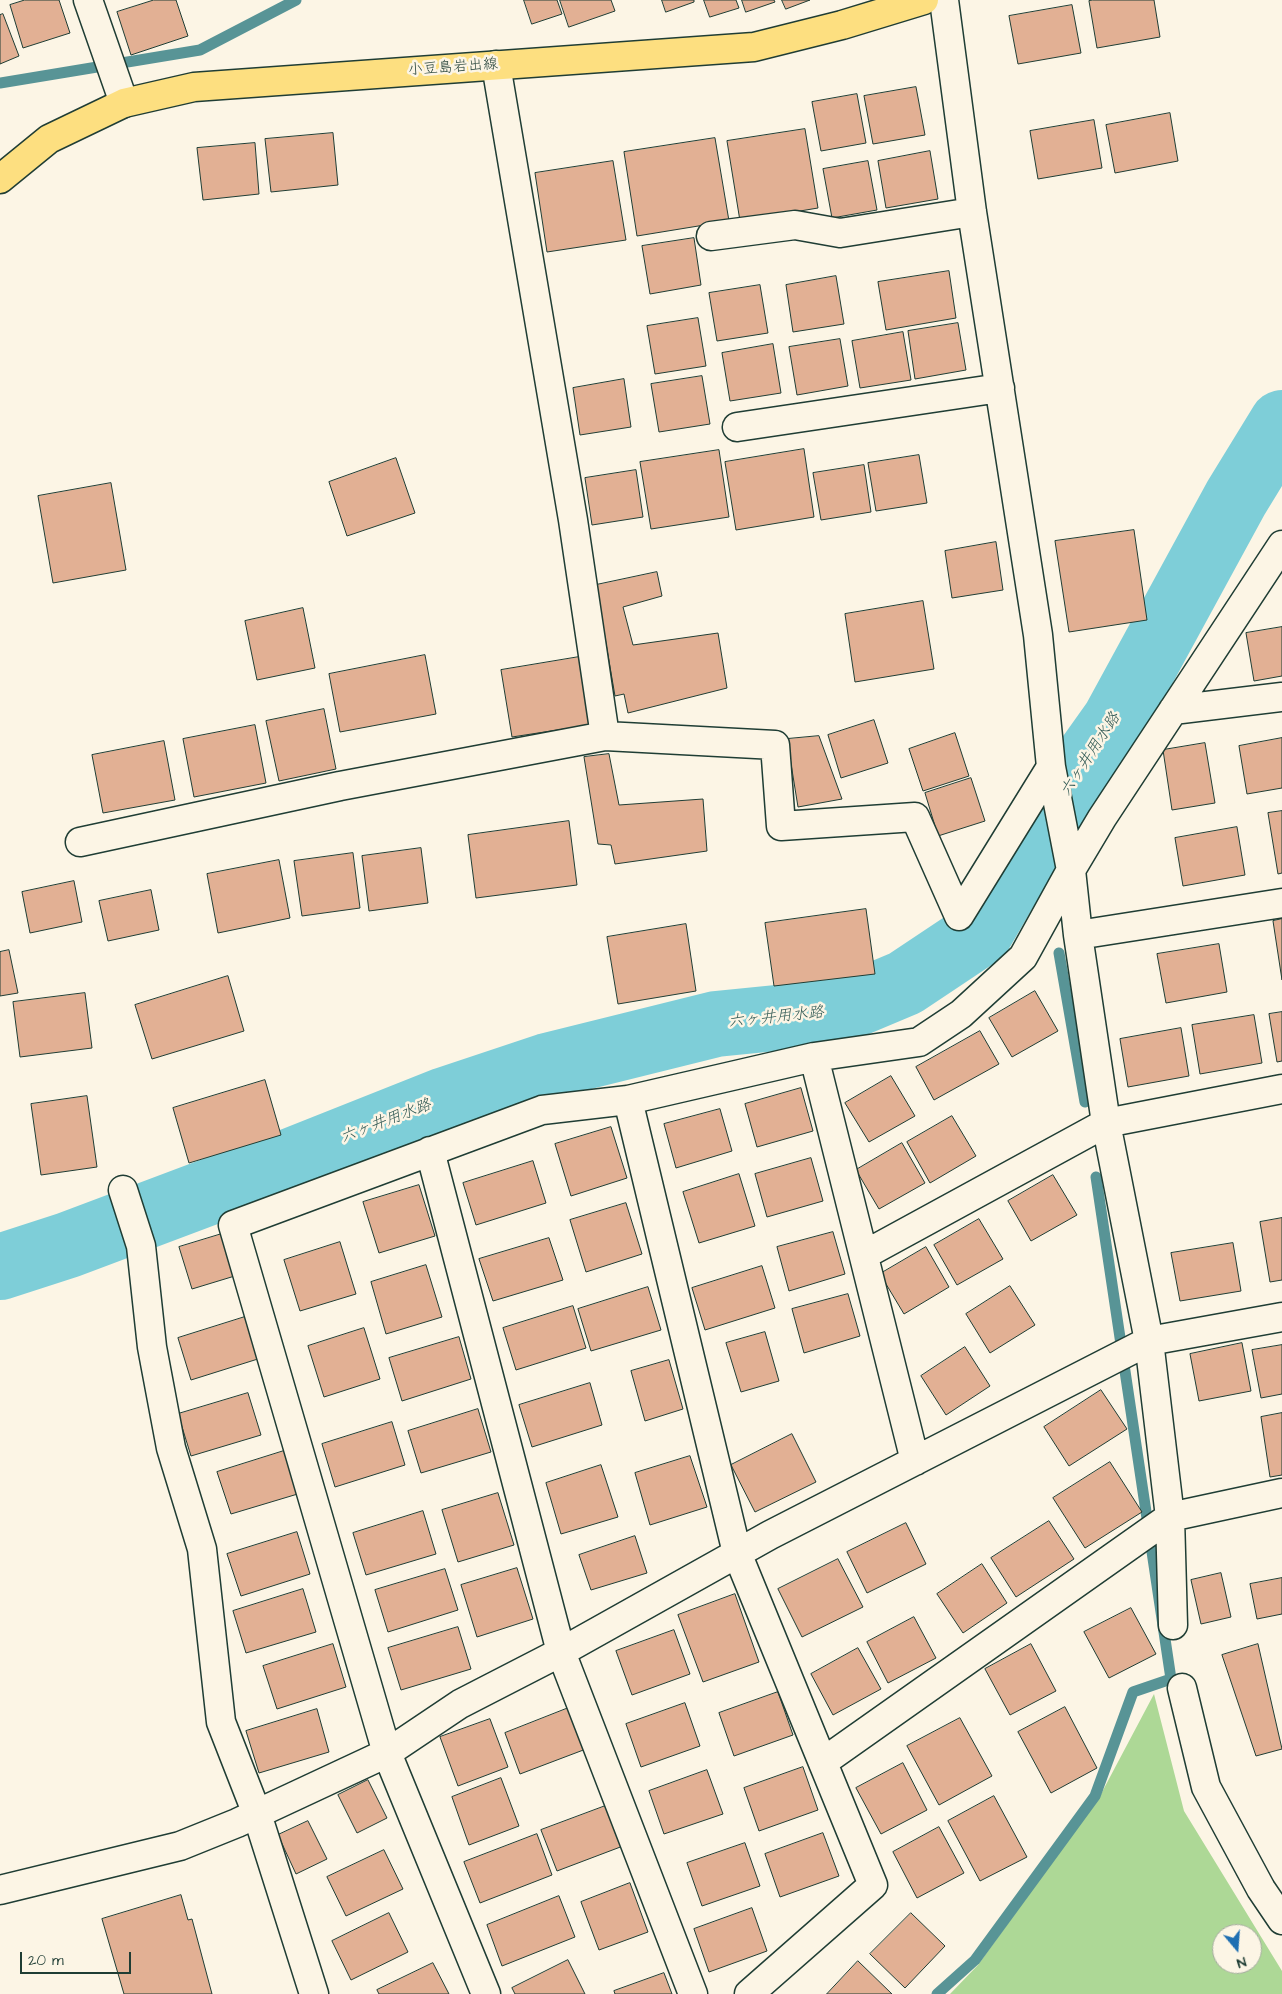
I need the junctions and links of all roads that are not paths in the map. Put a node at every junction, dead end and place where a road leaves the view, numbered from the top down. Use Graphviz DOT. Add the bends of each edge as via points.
graph roads {
  1 [pos="88,0"];
  2 [pos="924,0"];
  3 [pos="944,0"];
  4 [pos="496,65"];
  5 [pos="120,92"];
  6 [pos="0,179"];
  7 [pos="972,212"];
  8 [pos="711,236"];
  9 [pos="1000,388"];
  10 [pos="737,427"];
  11 [pos="1282,545"];
  12 [pos="1282,697"];
  13 [pos="1173,710"];
  14 [pos="605,736"];
  15 [pos="1050,767"];
  16 [pos="80,842"];
  17 [pos="1071,870"];
  18 [pos="1282,903"];
  19 [pos="1078,935"];
  20 [pos="814,1057"];
  21 [pos="1282,1089"];
  22 [pos="628,1100"];
  23 [pos="1106,1124"];
  24 [pos="430,1151"];
  25 [pos="123,1190"];
  26 [pos="864,1255"];
  27 [pos="1282,1317"];
  28 [pos="1149,1341"];
  29 [pos="915,1461"];
  30 [pos="1282,1493"];
  31 [pos="1170,1517"];
  32 [pos="736,1554"];
  33 [pos="1173,1625"];
  34 [pos="561,1652"];
  35 [pos="1182,1688"];
  36 [pos="387,1753"];
  37 [pos="823,1762"];
  38 [pos="257,1814"];
  39 [pos="0,1890"];
  40 [pos="1282,1920"];
  41 [pos="314,1994"];
  42 [pos="486,1994"];
  43 [pos="693,1994"];
  44 [pos="749,1994"];
  1 -- 5 [label="street"];
  2 -- 4 [label="main road, 小豆島岩出線" via="754,47"];
  3 -- 7 [label="street"];
  4 -- 5 [label="main road, 小豆島岩出線"];
  4 -- 14 [label="street" via="574,520"];
  5 -- 6 [label="main road, 小豆島岩出線" via="49,139"];
  7 -- 8 [label="street" via="840,234 795,225"];
  7 -- 9 [label="street"];
  9 -- 10 [label="street"];
  9 -- 15 [label="street" via="1038,635"];
  11 -- 13 [label="street"];
  12 -- 13 [label="street"];
  13 -- 17 [label="street"];
  14 -- 15 [label="street" via="775,745 781,826 915,817 959,916"];
  14 -- 16 [label="street" via="340,786"];
  15 -- 17 [label="street"];
  17 -- 19 [label="street"];
  17 -- 20 [label="street" via="1023,957 961,1014 919,1042"];
  18 -- 19 [label="street"];
  19 -- 23 [label="street"];
  20 -- 22 [label="street"];
  20 -- 26 [label="street"];
  21 -- 23 [label="street"];
  22 -- 24 [label="street" via="542,1110"];
  22 -- 32 [label="street"];
  23 -- 26 [label="street"];
  23 -- 28 [label="street"];
  24 -- 34 [label="street"];
  24 -- 36 [label="street" via="233,1225"];
  25 -- 38 [label="street" via="141,1246 152,1347 171,1448 202,1549 221,1722"];
  26 -- 29 [label="street"];
  27 -- 28 [label="street"];
  28 -- 29 [label="street"];
  28 -- 31 [label="street"];
  29 -- 32 [label="street"];
  30 -- 31 [label="street"];
  31 -- 33 [label="street"];
  31 -- 37 [label="street"];
  32 -- 34 [label="street"];
  32 -- 37 [label="street"];
  34 -- 36 [label="street" via="460,1704"];
  34 -- 43 [label="street"];
  35 -- 40 [label="street" via="1206,1787 1261,1889"];
  36 -- 38 [label="street"];
  36 -- 42 [label="street"];
  37 -- 44 [label="street" via="873,1884"];
  38 -- 39 [label="street" via="180,1846"];
  38 -- 41 [label="street"];
}
